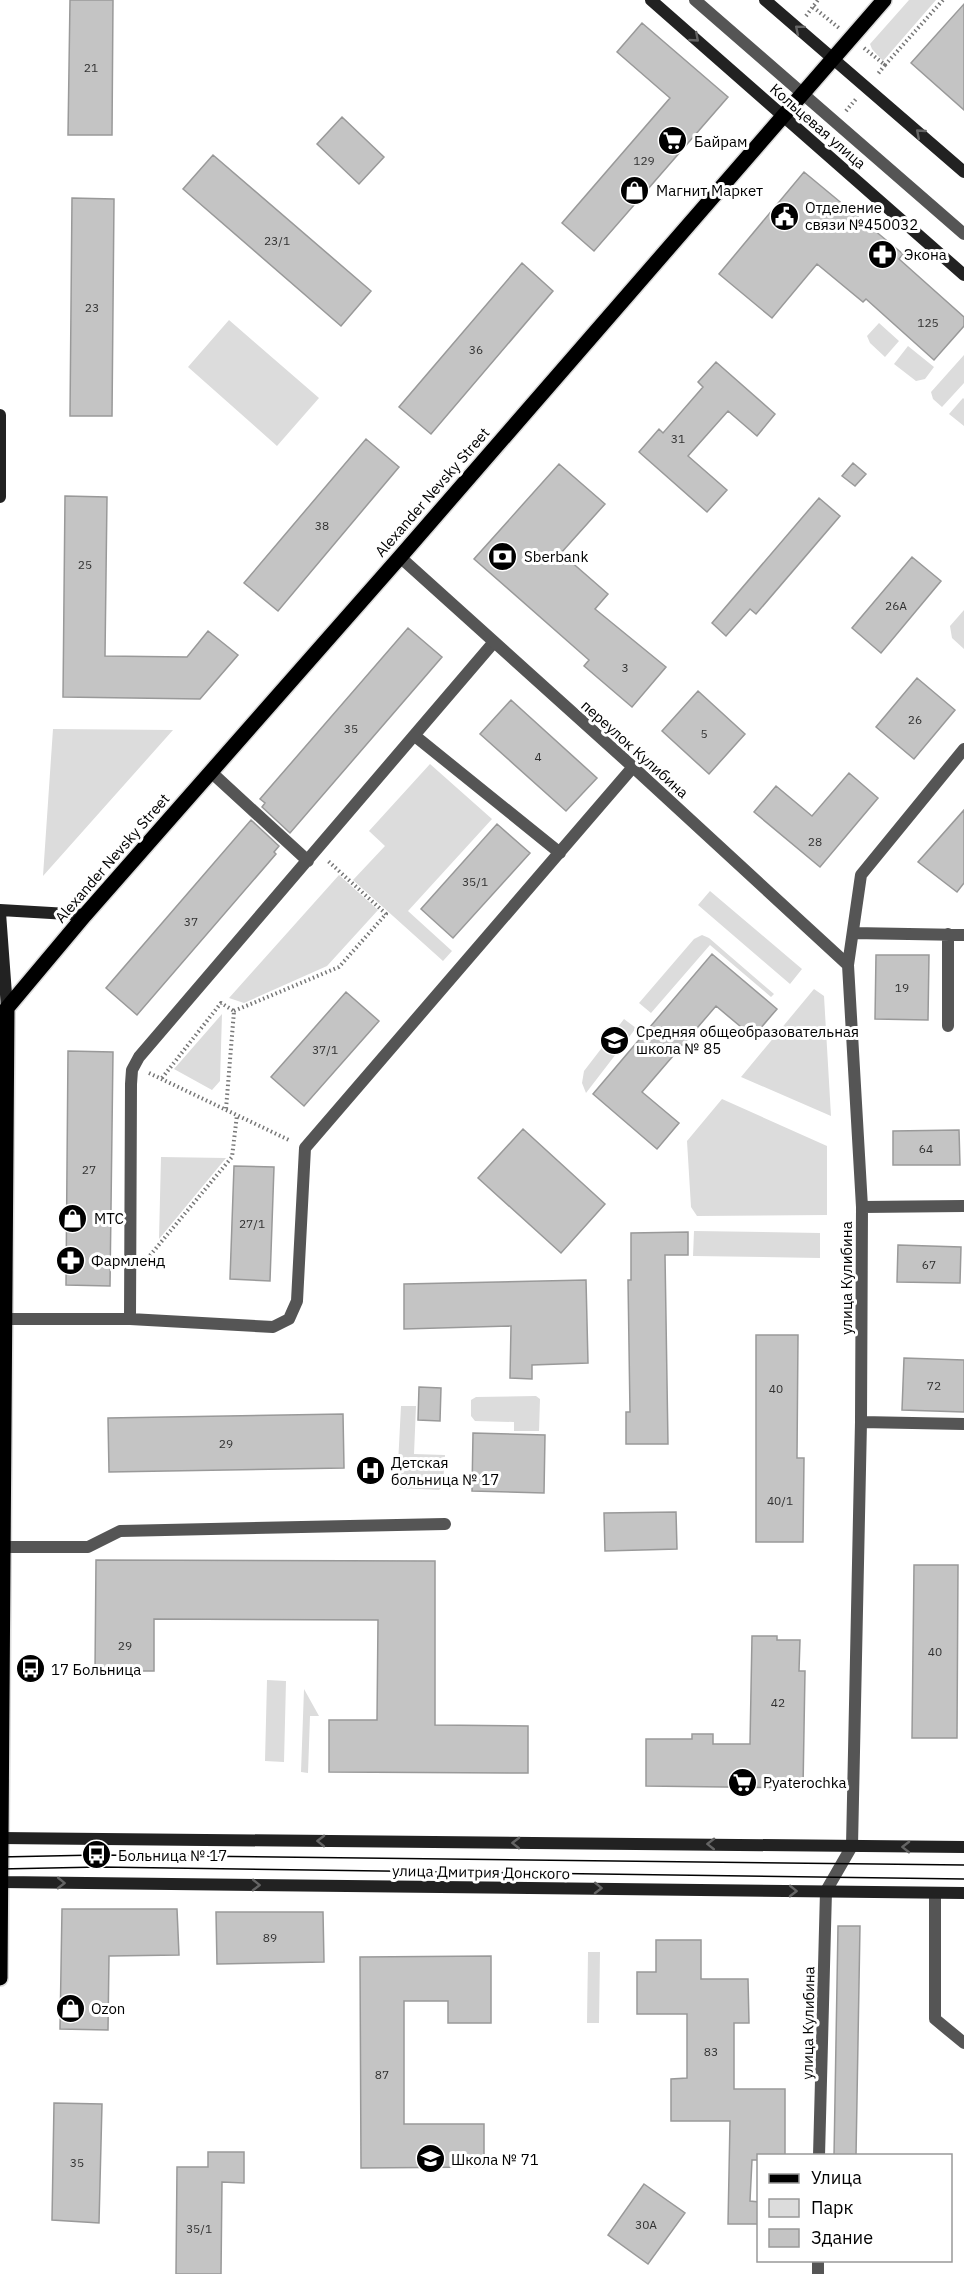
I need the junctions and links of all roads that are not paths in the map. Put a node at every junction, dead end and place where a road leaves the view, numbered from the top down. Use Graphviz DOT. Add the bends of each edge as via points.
graph roads {
  1 [pos="651,0"];
  2 [pos="695,0"];
  3 [pos="765,0"];
  4 [pos="884,0"];
  5 [pos="834,58"];
  6 [pos="802,94"];
  7 [pos="784,116"];
  8 [pos="964,172"];
  9 [pos="964,234"];
  10 [pos="964,275"];
  11 [pos="0,416"];
  12 [pos="0,497"];
  13 [pos="400,557"];
  14 [pos="494,642"];
  15 [pos="415,736"];
  16 [pos="964,749"];
  17 [pos="633,767"];
  18 [pos="211,772"];
  19 [pos="560,853"];
  20 [pos="312,856"];
  21 [pos="0,911"];
  22 [pos="85,915"];
  23 [pos="853,933"];
  24 [pos="959,933"];
  25 [pos="848,965"];
  26 [pos="8,1008"];
  27 [pos="948,1026"];
  28 [pos="964,1206"];
  29 [pos="862,1207"];
  30 [pos="5,1319"];
  31 [pos="129,1319"];
  32 [pos="861,1422"];
  33 [pos="964,1424"];
  34 [pos="445,1524"];
  35 [pos="3,1547"];
  36 [pos="1,1838"];
  37 [pos="852,1846"];
  38 [pos="964,1847"];
  39 [pos="1,1880"];
  40 [pos="826,1891"];
  41 [pos="935,1893"];
  42 [pos="964,1893"];
  43 [pos="0,1978"];
  44 [pos="964,2043"];
  45 [pos="819,2154"];
  1 -- 7 [label="street, Кольцевая улица, one-way"];
  2 -- 6 [label="street"];
  5 -- 3 [label="street, one-way"];
  4 -- 5 [label="main road, Alexander Nevsky Street"];
  5 -- 6 [label="main road, Alexander Nevsky Street"];
  8 -- 5 [label="street, one-way"];
  6 -- 7 [label="main road, Alexander Nevsky Street"];
  6 -- 9 [label="street"];
  7 -- 10 [label="street, Кольцевая улица"];
  7 -- 13 [label="main road, Alexander Nevsky Street"];
  11 -- 12 [label="street"];
  13 -- 14 [label="street, переулок Кулибина"];
  13 -- 18 [label="main road, Alexander Nevsky Street"];
  14 -- 15 [label="street"];
  14 -- 17 [label="street, переулок Кулибина"];
  15 -- 19 [label="street"];
  15 -- 20 [label="street"];
  16 -- 23 [label="street, улица Кулибина" via="861,875"];
  17 -- 19 [label="street"];
  17 -- 25 [label="street, переулок Кулибина"];
  18 -- 20 [label="street"];
  18 -- 22 [label="main road, Alexander Nevsky Street"];
  19 -- 31 [label="street" via="305,1148 297,1301 289,1318 273,1327"];
  20 -- 31 [label="street" via="135,1066 130,1084"];
  21 -- 22 [label="street"];
  21 -- 26 [label="street"];
  22 -- 26 [label="main road, Alexander Nevsky Street"];
  23 -- 24 [label="street"];
  23 -- 25 [label="street, улица Кулибина"];
  24 -- 27 [label="street"];
  25 -- 29 [label="street, улица Кулибина"];
  26 -- 30 [label="main road"];
  28 -- 29 [label="street"];
  29 -- 32 [label="street, улица Кулибина"];
  30 -- 31 [label="street"];
  30 -- 35 [label="main road"];
  32 -- 33 [label="street"];
  32 -- 37 [label="street, улица Кулибина"];
  34 -- 35 [label="street" via="120,1531 88,1546"];
  35 -- 36 [label="main road"];
  37 -- 36 [label="street, улица Дмитрия Донского, one-way"];
  36 -- 39 [label="main road"];
  38 -- 37 [label="street, улица Дмитрия Донского, one-way"];
  37 -- 40 [label="street"];
  39 -- 40 [label="street, улица Дмитрия Донского, one-way"];
  39 -- 43 [label="main road"];
  40 -- 41 [label="street, улица Дмитрия Донского"];
  40 -- 45 [label="street, улица Кулибина"];
  41 -- 42 [label="street, улица Дмитрия Донского"];
  41 -- 44 [label="street" via="935,2019"];
}
